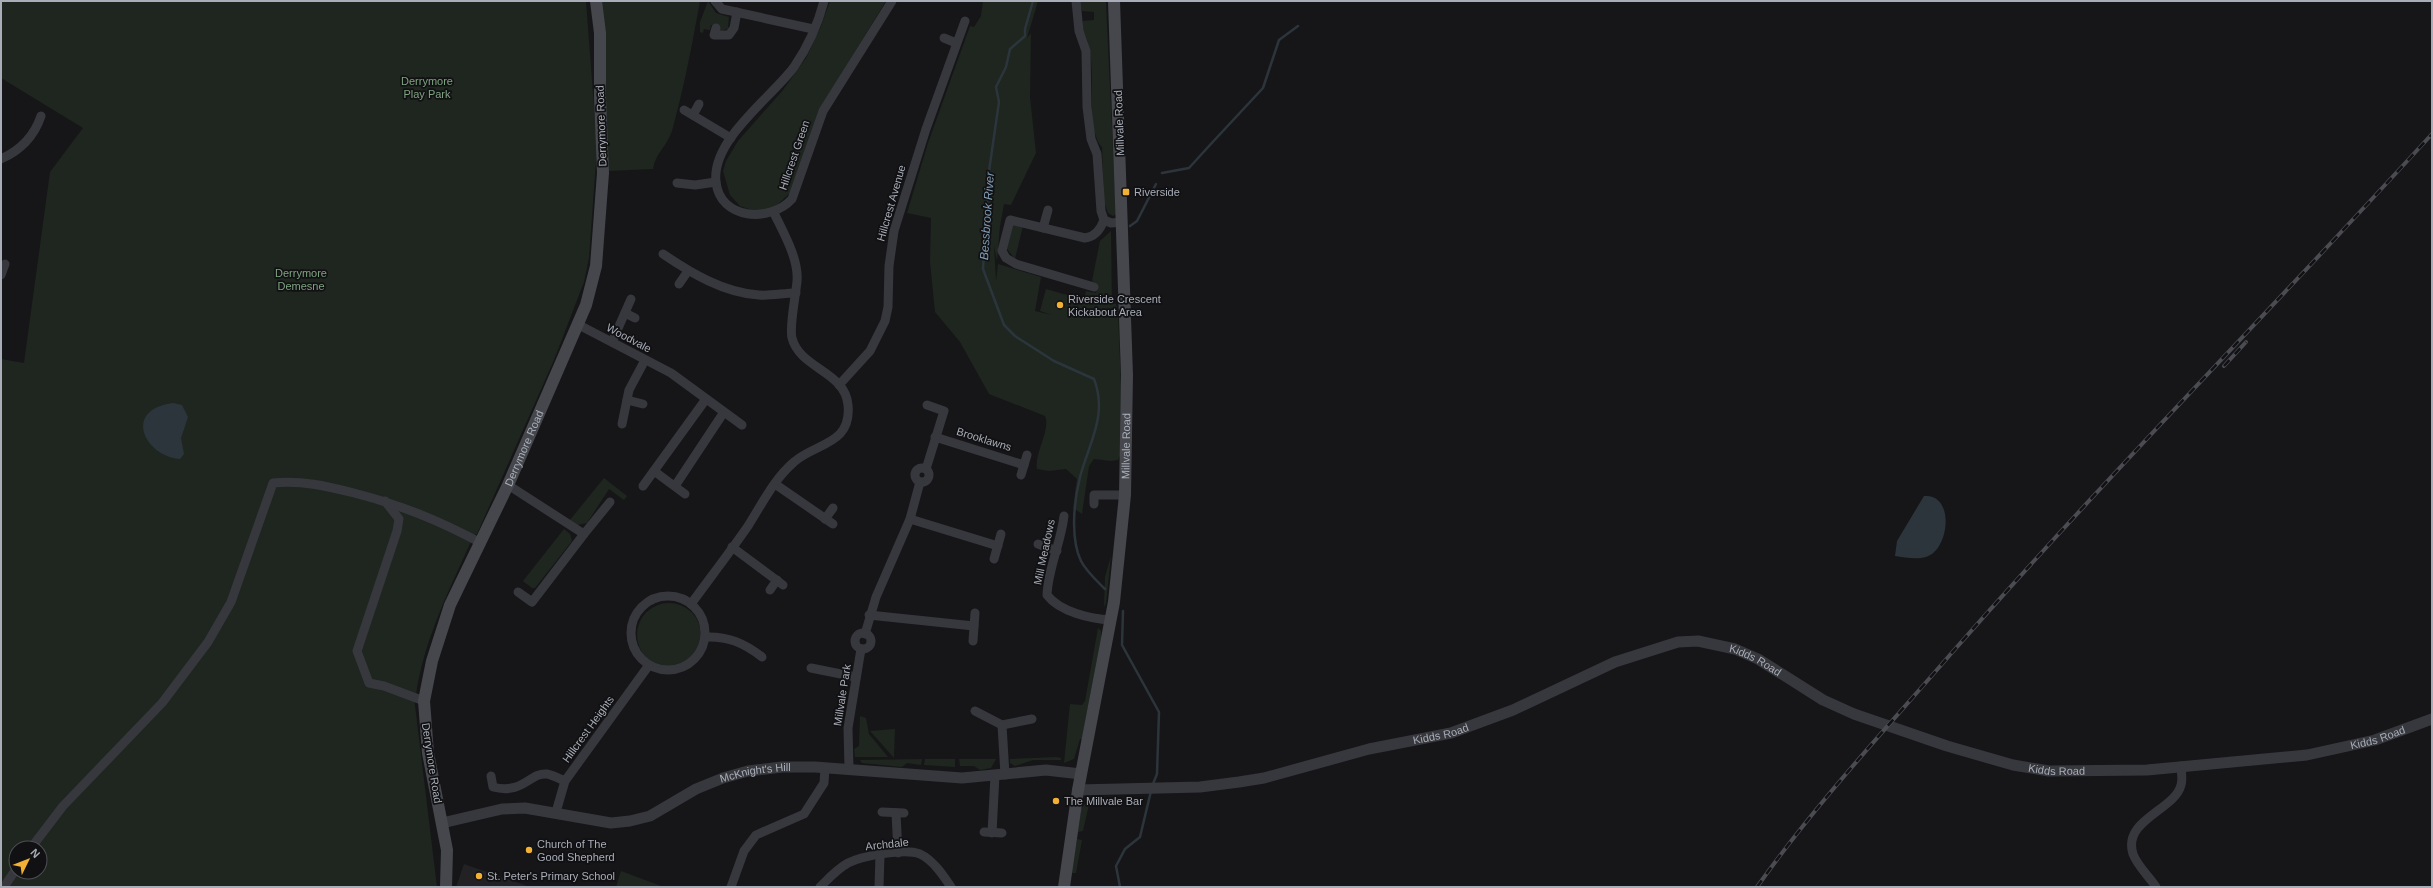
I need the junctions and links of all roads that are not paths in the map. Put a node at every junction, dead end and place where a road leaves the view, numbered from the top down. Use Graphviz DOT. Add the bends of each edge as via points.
graph roads {
  1 [pos="596,1"];
  2 [pos="715,1"];
  3 [pos="824,1"];
  4 [pos="892,1"];
  5 [pos="1076,1"];
  6 [pos="1114,1"];
  7 [pos="737,12"];
  8 [pos="965,20"];
  9 [pos="716,28"];
  10 [pos="814,29"];
  11 [pos="944,38"];
  12 [pos="956,43"];
  13 [pos="699,104"];
  14 [pos="684,110"];
  15 [pos="693,115"];
  16 [pos="41,116"];
  17 [pos="731,138"];
  18 [pos="1,159"];
  19 [pos="716,182"];
  20 [pos="677,183"];
  21 [pos="1048,210"];
  22 [pos="774,213"];
  23 [pos="1104,220"];
  24 [pos="1122,222"];
  25 [pos="1044,228"];
  26 [pos="663,254"];
  27 [pos="5,264"];
  28 [pos="688,271"];
  29 [pos="1,275"];
  30 [pos="680,284"];
  31 [pos="1094,288"];
  32 [pos="796,293"];
  33 [pos="631,299"];
  34 [pos="625,313"];
  35 [pos="635,318"];
  36 [pos="577,324"];
  37 [pos="612,342"];
  38 [pos="645,360"];
  39 [pos="839,384"];
  40 [pos="706,399"];
  41 [pos="627,400"];
  42 [pos="643,404"];
  43 [pos="927,405"];
  44 [pos="724,412"];
  45 [pos="622,424"];
  46 [pos="742,425"];
  47 [pos="936,437"];
  48 [pos="1027,455"];
  49 [pos="1024,465"];
  50 [pos="654,471"];
  51 [pos="1021,475"];
  52 [pos="775,484"];
  53 [pos="508,485"];
  54 [pos="643,486"];
  55 [pos="675,486"];
  56 [pos="686,494"];
  57 [pos="1124,496"];
  58 [pos="385,501"];
  59 [pos="610,502"];
  60 [pos="1094,504"];
  61 [pos="833,508"];
  62 [pos="1064,516"];
  63 [pos="910,519"];
  64 [pos="584,534"];
  65 [pos="1001,534"];
  66 [pos="481,543"];
  67 [pos="1038,544"];
  68 [pos="998,546"];
  69 [pos="732,547"];
  70 [pos="1057,551"];
  71 [pos="994,559"];
  72 [pos="770,590"];
  73 [pos="518,592"];
  74 [pos="691,604"];
  75 [pos="975,613"];
  76 [pos="869,615"];
  77 [pos="1111,620"];
  78 [pos="974,626"];
  79 [pos="705,637"];
  80 [pos="973,641"];
  81 [pos="762,657"];
  82 [pos="649,665"];
  83 [pos="811,668"];
  84 [pos="856,677"];
  85 [pos="424,701"];
  86 [pos="975,711"];
  87 [pos="1032,719"];
  88 [pos="2432,719"];
  89 [pos="1002,725"];
  90 [pos="2181,766"];
  91 [pos="825,768"];
  92 [pos="850,769"];
  93 [pos="1081,774"];
  94 [pos="1000,775"];
  95 [pos="491,776"];
  96 [pos="565,781"];
  97 [pos="1078,790"];
  98 [pos="556,812"];
  99 [pos="882,812"];
  100 [pos="442,823"];
  101 [pos="1002,833"];
  102 [pos="37,840"];
  103 [pos="898,853"];
  104 [pos="880,855"];
  105 [pos="446,887"];
  106 [pos="731,887"];
  107 [pos="820,887"];
  108 [pos="879,887"];
  109 [pos="951,887"];
  110 [pos="1064,887"];
  111 [pos="2156,887"];
  1 -- 36 [label="main road, Derrymore Road" via="600,33 602,198 596,266 586,305"];
  2 -- 7 [label="street" via="722,9"];
  3 -- 10 [label="street"];
  4 -- 22 [label="street, Hillcrest Green" via="823,111 792,199"];
  5 -- 23 [label="street" via="1079,31 1086,51 1087,107 1091,139 1097,154 1101,211"];
  6 -- 24 [label="main road, Millvale Road"];
  7 -- 9 [label="street" via="734,28 729,35 714,35"];
  7 -- 10 [label="street"];
  8 -- 12 [label="street, Hillcrest Avenue"];
  10 -- 17 [label="street" via="794,66"];
  11 -- 12 [label="street"];
  12 -- 39 [label="street, Hillcrest Avenue" via="894,230 885,321 867,356"];
  13 -- 15 [label="street"];
  14 -- 15 [label="street"];
  15 -- 17 [label="street"];
  16 -- 18 [label="street" via="36,129 24,144"];
  17 -- 19 [label="street" via="716,170"];
  19 -- 20 [label="street" via="694,185"];
  19 -- 22 [label="street" via="722,197 733,208 752,215"];
  21 -- 25 [label="street"];
  22 -- 32 [label="street" via="795,267 798,279"];
  23 -- 24 [label="street" via="1111,223"];
  23 -- 25 [label="street" via="1102,227 1090,237"];
  24 -- 57 [label="main road, Millvale Road" via="1127,375"];
  25 -- 31 [label="street" via="1010,220 1002,251 1006,258 1016,264"];
  26 -- 28 [label="street"];
  27 -- 29 [label="street"];
  28 -- 30 [label="street"];
  28 -- 32 [label="street" via="745,294 760,296"];
  32 -- 39 [label="street" via="791,334 794,345 807,360"];
  33 -- 34 [label="street"];
  34 -- 35 [label="street"];
  34 -- 37 [label="street"];
  36 -- 37 [label="street, Woodvale"];
  36 -- 53 [label="main road, Derrymore Road"];
  37 -- 38 [label="street, Woodvale"];
  38 -- 40 [label="street, Woodvale" via="671,373"];
  38 -- 41 [label="street" via="629,390"];
  39 -- 52 [label="street" via="848,405 845,426 830,443 793,462"];
  40 -- 44 [label="street, Woodvale"];
  40 -- 50 [label="street"];
  41 -- 42 [label="street"];
  41 -- 45 [label="street"];
  43 -- 47 [label="street" via="944,411"];
  44 -- 46 [label="street, Woodvale"];
  44 -- 55 [label="street"];
  47 -- 49 [label="street, Brooklawns"];
  47 -- 63 [label="street" via="926,469 930,477 927,481 920,482"];
  48 -- 49 [label="street"];
  49 -- 51 [label="street"];
  50 -- 54 [label="street"];
  50 -- 55 [label="street"];
  52 -- 61 [label="street" via="829,521"];
  52 -- 69 [label="street"];
  53 -- 64 [label="street"];
  53 -- 66 [label="main road, Derrymore Road"];
  55 -- 56 [label="street"];
  57 -- 60 [label="street" via="1094,495"];
  57 -- 77 [label="main road, Millvale Road"];
  58 -- 66 [label="street" via="444,522"];
  58 -- 85 [label="street" via="399,519 397,531 357,651 369,683"];
  58 -- 102 [label="street" via="318,484 290,481 273,483 231,602 208,642 162,703 84,784"];
  59 -- 64 [label="street"];
  62 -- 70 [label="street, Mill Meadows"];
  63 -- 68 [label="street"];
  63 -- 76 [label="street"];
  64 -- 73 [label="street" via="532,602"];
  65 -- 68 [label="street"];
  66 -- 85 [label="main road, Derrymore Road" via="450,605 439,635"];
  67 -- 70 [label="street"];
  68 -- 71 [label="street"];
  69 -- 72 [label="street" via="780,582"];
  69 -- 74 [label="street"];
  70 -- 77 [label="street, Mill Meadows" via="1047,595 1066,609"];
  74 -- 79 [label="street" via="702,619"];
  74 -- 82 [label="street" via="674,598 657,598 638,612 631,635 640,657"];
  75 -- 78 [label="street"];
  76 -- 78 [label="street"];
  76 -- 84 [label="street, Millvale Park" via="866,634 871,642 867,649 861,649"];
  77 -- 93 [label="main road, Millvale Road"];
  78 -- 80 [label="street"];
  79 -- 81 [label="street" via="722,637 738,641"];
  79 -- 82 [label="street" via="698,654 685,666 667,670"];
  82 -- 96 [label="street, Hillcrest Heights"];
  83 -- 84 [label="street"];
  84 -- 92 [label="street, Millvale Park" via="848,728"];
  85 -- 100 [label="main road, Derrymore Road" via="428,753"];
  86 -- 89 [label="street"];
  87 -- 89 [label="street"];
  88 -- 90 [label="street, Kidds Road" via="2375,740 2307,754"];
  89 -- 94 [label="street"];
  90 -- 97 [label="street, Kidds Road" via="2085,772 2013,766 1935,743 1854,714 1823,700 1758,659 1735,649 1698,642 1678,642 1615,662 1513,710 1451,733 1369,749 1264,778 1200,787"];
  90 -- 111 [label="street" via="2182,780 2179,790 2139,827 2132,844 2136,861"];
  91 -- 92 [label="street, McKnight's Hill"];
  91 -- 98 [label="street, McKnight's Hill" via="782,767 748,771 696,789 650,816 630,821 611,823"];
  91 -- 106 [label="street" via="824,783 804,814 756,835 744,851"];
  92 -- 94 [label="street, McKnight's Hill" via="962,778"];
  93 -- 94 [label="street, McKnight's Hill" via="1046,770"];
  93 -- 97 [label="main road, Millvale Road"];
  94 -- 101 [label="street" via="988,832"];
  95 -- 96 [label="street" via="493,786 499,788 519,787 547,774"];
  96 -- 98 [label="street, Hillcrest Heights"];
  97 -- 110 [label="main road, Millvale Road"];
  98 -- 100 [label="street, McKnight's Hill" via="525,808 502,809"];
  99 -- 103 [label="street" via="900,813"];
  100 -- 105 [label="main road, Derrymore Road" via="448,850"];
  103 -- 104 [label="street, Archdale"];
  103 -- 109 [label="street, Archdale" via="911,852 921,855 933,864"];
  104 -- 107 [label="street, Archdale" via="847,863"];
  104 -- 108 [label="street"];
}
